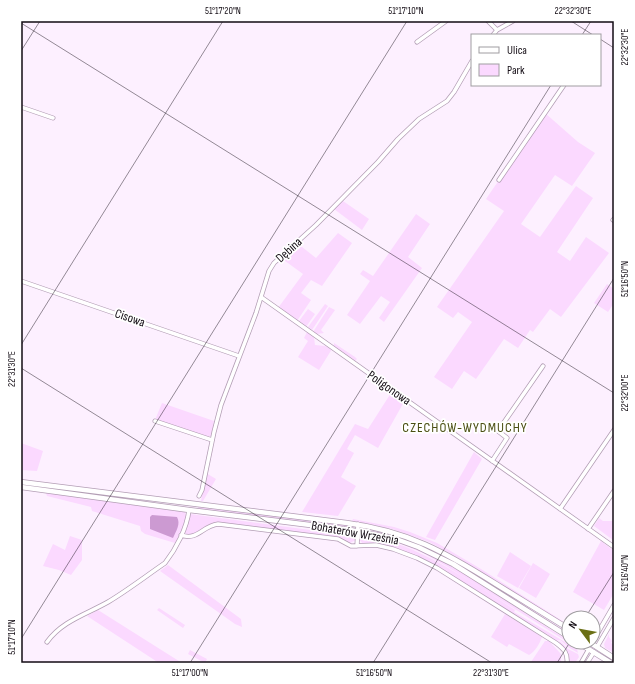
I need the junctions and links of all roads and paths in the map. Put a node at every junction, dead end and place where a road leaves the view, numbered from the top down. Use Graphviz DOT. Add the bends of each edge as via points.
graph roads {
  1 [pos="446,21"];
  2 [pos="488,21"];
  3 [pos="512,21"];
  4 [pos="497,30"];
  5 [pos="493,34"];
  6 [pos="418,42"];
  7 [pos="471,63"];
  8 [pos="563,86"];
  9 [pos="21,107"];
  10 [pos="53,118"];
  11 [pos="499,180"];
  12 [pos="21,281"];
  13 [pos="261,297"];
  14 [pos="266,301"];
  15 [pos="260,302"];
  16 [pos="239,356"];
  17 [pos="543,366"];
  18 [pos="155,421"];
  19 [pos="614,430"];
  20 [pos="212,440"];
  21 [pos="492,461"];
  22 [pos="21,482"];
  23 [pos="21,487"];
  24 [pos="614,491"];
  25 [pos="199,496"];
  26 [pos="560,509"];
  27 [pos="189,510"];
  28 [pos="358,524"];
  29 [pos="588,529"];
  30 [pos="358,531"];
  31 [pos="182,535"];
  32 [pos="357,546"];
  33 [pos="614,547"];
  34 [pos="614,605"];
  35 [pos="614,618"];
  36 [pos="561,624"];
  37 [pos="601,627"];
  38 [pos="561,632"];
  39 [pos="601,640"];
  40 [pos="47,642"];
  41 [pos="588,650"];
  42 [pos="591,650"];
  43 [pos="601,650"];
  44 [pos="594,652"];
  45 [pos="614,658"];
  46 [pos="567,663"];
  47 [pos="581,663"];
  48 [pos="587,663"];
  49 [pos="611,663"];
  1 -- 6 [label="street"];
  2 -- 4 [label="street"];
  3 -- 4 [label="street"];
  4 -- 5 [label="street"];
  7 -- 13 [label="street, Dębina" via="447,101 419,119 316,225 276,260 269,271"];
  8 -- 11 [label="street"];
  9 -- 10 [label="street"];
  12 -- 16 [label="street, Cisowa"];
  13 -- 14 [label="street, Poligonowa"];
  13 -- 15 [label="street, Dębina"];
  14 -- 15 [label="street"];
  14 -- 21 [label="street, Poligonowa"];
  15 -- 16 [label="street, Dębina"];
  16 -- 20 [label="street, Dębina" via="221,405"];
  17 -- 21 [label="street" via="498,431 507,438"];
  18 -- 20 [label="street"];
  19 -- 26 [label="street"];
  20 -- 25 [label="street, Dębina"];
  21 -- 26 [label="street, Poligonowa"];
  22 -- 28 [label="main road, Bohaterów Września"];
  23 -- 27 [label="main road, Bohaterów Września"];
  24 -- 29 [label="street"];
  26 -- 29 [label="street, Poligonowa"];
  27 -- 30 [label="main road, Bohaterów Września"];
  27 -- 31 [label="street"];
  28 -- 30 [label="street"];
  28 -- 36 [label="main road, Bohaterów Września" via="405,536 441,551"];
  29 -- 33 [label="street, Poligonowa"];
  30 -- 32 [label="street"];
  30 -- 38 [label="main road, Bohaterów Września" via="396,539 436,554"];
  31 -- 32 [label="street" via="192,537 207,527 218,524 338,539 351,546"];
  31 -- 40 [label="street" via="165,563 109,601 64,625"];
  32 -- 46 [label="street" via="380,546 437,568 563,648 567,654"];
  34 -- 37 [label="street"];
  35 -- 39 [label="street"];
  41 -- 47 [label="street"];
  42 -- 44 [label="main road"];
  43 -- 45 [label="main road"];
  44 -- 48 [label="street"];
  44 -- 49 [label="main road"];
}
